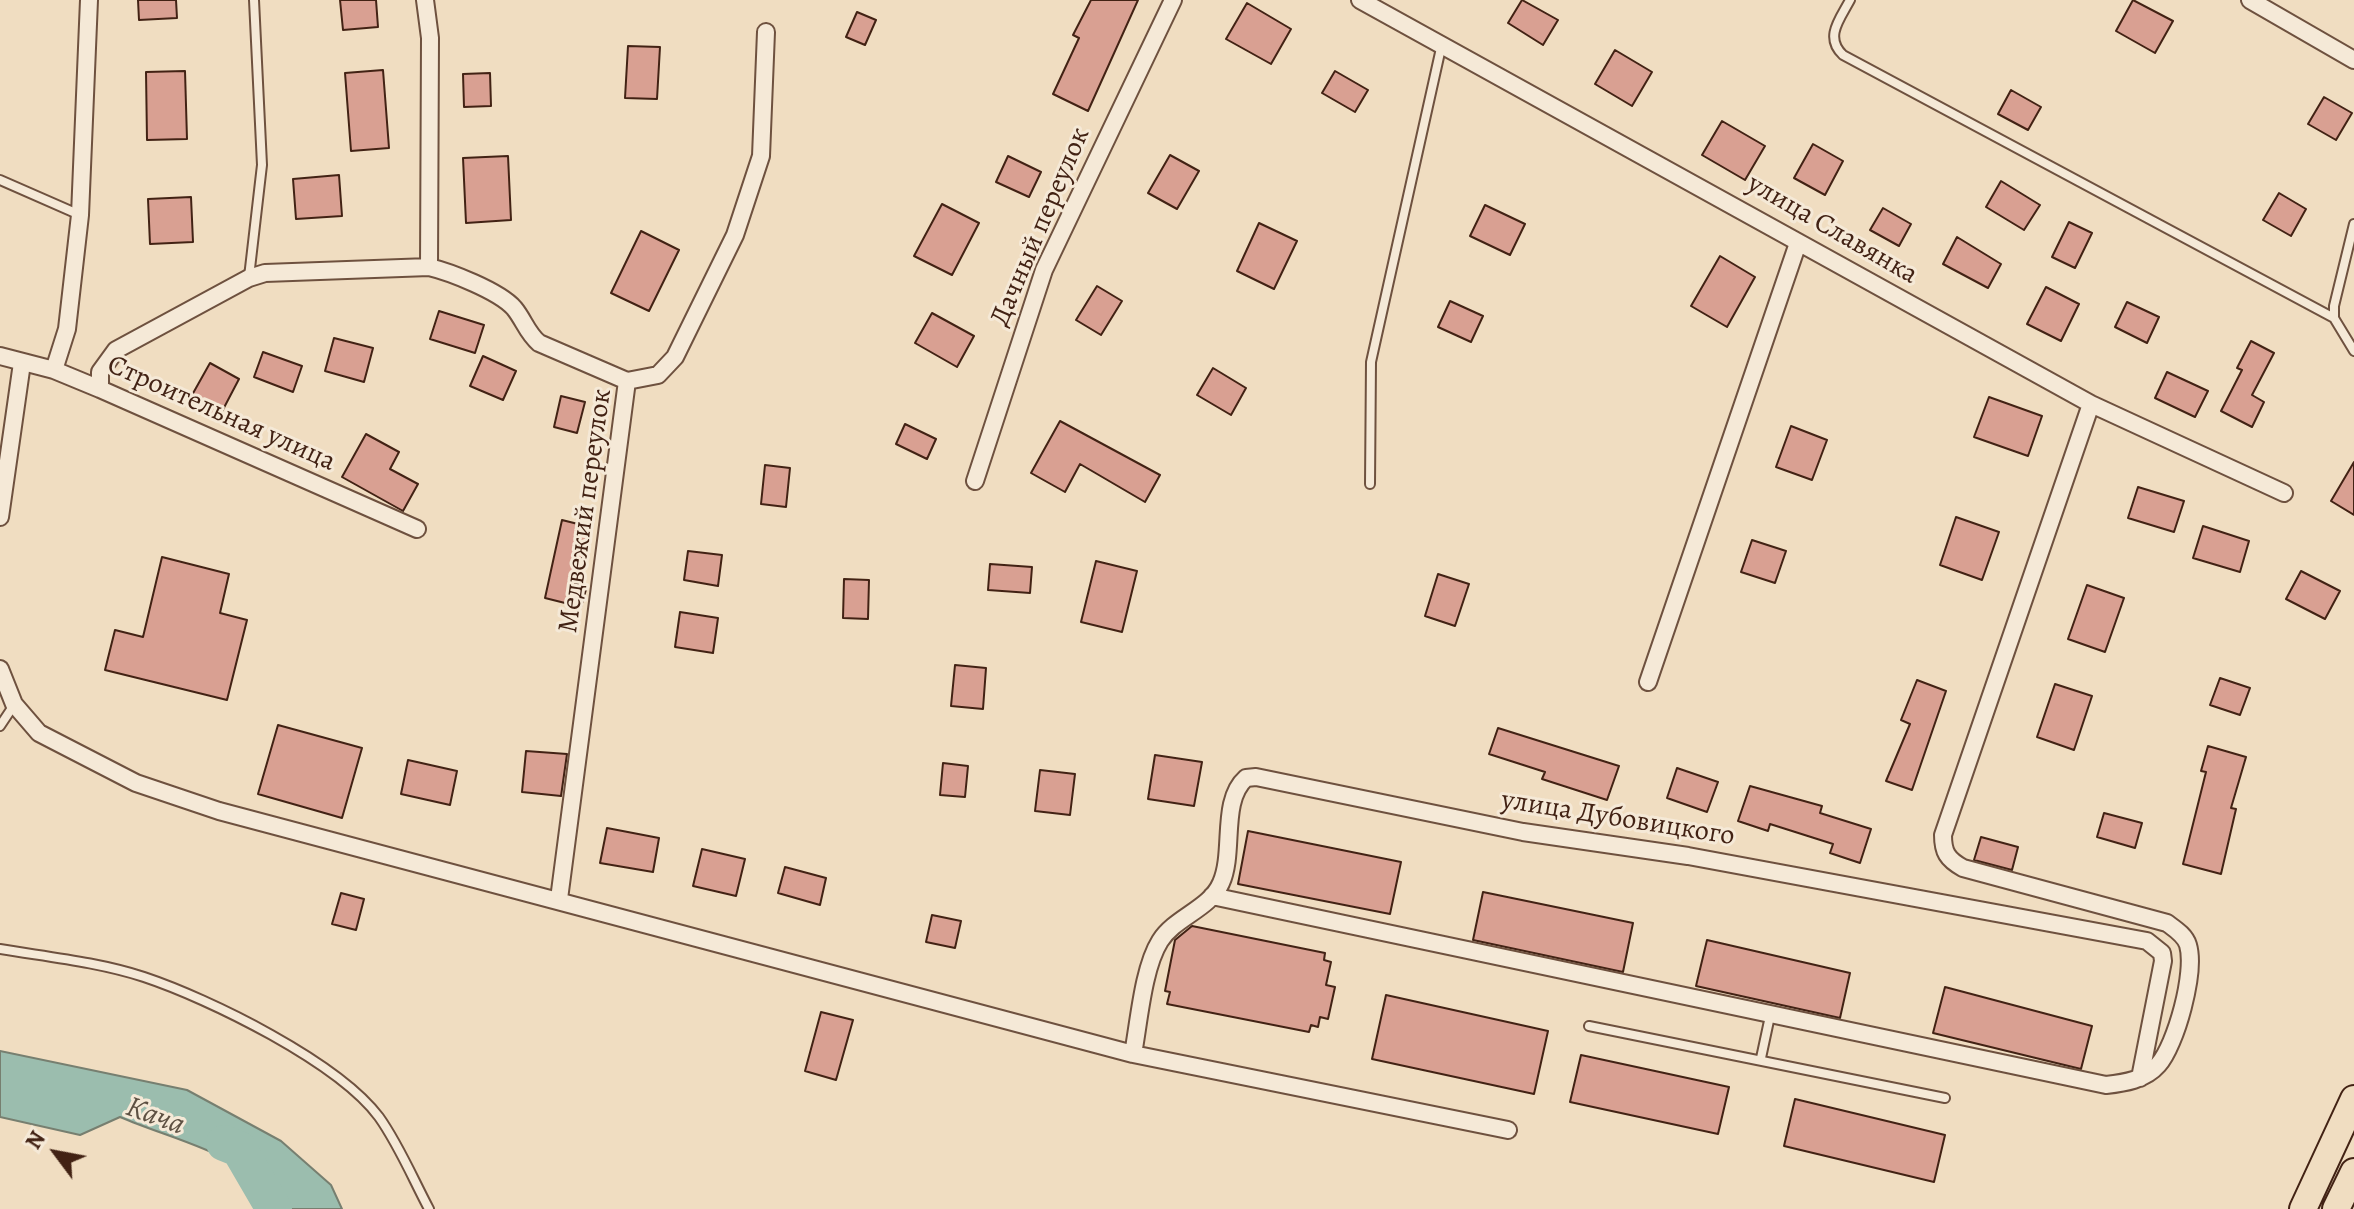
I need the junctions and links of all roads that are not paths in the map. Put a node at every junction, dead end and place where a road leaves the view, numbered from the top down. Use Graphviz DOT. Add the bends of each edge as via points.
graph roads {
  1 [pos="89,0"];
  2 [pos="254,0"];
  3 [pos="425,0"];
  4 [pos="1173,0"];
  5 [pos="1360,0"];
  6 [pos="1850,0"];
  7 [pos="2250,0"];
  8 [pos="1388,7"];
  9 [pos="766,32"];
  10 [pos="1441,48"];
  11 [pos="2354,60"];
  12 [pos="0,180"];
  13 [pos="80,215"];
  14 [pos="2354,224"];
  15 [pos="1798,243"];
  16 [pos="429,267"];
  17 [pos="249,278"];
  18 [pos="2334,318"];
  19 [pos="2354,351"];
  20 [pos="0,356"];
  21 [pos="22,363"];
  22 [pos="54,370"];
  23 [pos="627,381"];
  24 [pos="100,389"];
  25 [pos="2091,404"];
  26 [pos="975,481"];
  27 [pos="1370,484"];
  28 [pos="2284,493"];
  29 [pos="0,517"];
  30 [pos="417,529"];
  31 [pos="0,669"];
  32 [pos="1648,682"];
  33 [pos="14,704"];
  34 [pos="0,726"];
  35 [pos="1212,896"];
  36 [pos="559,899"];
  37 [pos="0,949"];
  38 [pos="1770,1016"];
  39 [pos="1589,1026"];
  40 [pos="1133,1054"];
  41 [pos="1761,1058"];
  42 [pos="2140,1078"];
  43 [pos="1945,1098"];
  44 [pos="2354,1099"];
  45 [pos="1508,1130"];
  46 [pos="2354,1172"];
  47 [pos="429,1209"];
  48 [pos="2303,1209"];
  49 [pos="2336,1209"];
  1 -- 13 [label="street"];
  2 -- 17 [label="lane" via="262,165"];
  3 -- 16 [label="street" via="430,38"];
  4 -- 26 [label="street, Дачный переулок" via="1044,270"];
  5 -- 8 [label="street, улица Славянка"];
  6 -- 18 [label="lane" via="1833,37 1843,55"];
  7 -- 11 [label="street"];
  8 -- 10 [label="street, улица Славянка"];
  9 -- 23 [label="street, Медвежий переулок" via="761,156 735,235 675,357 658,375"];
  10 -- 15 [label="street, улица Славянка"];
  10 -- 27 [label="lane" via="1371,362"];
  12 -- 13 [label="lane"];
  13 -- 22 [label="street" via="67,329"];
  14 -- 18 [label="lane"];
  15 -- 25 [label="street, улица Славянка"];
  15 -- 32 [label="street"];
  16 -- 17 [label="street" via="265,273"];
  16 -- 23 [label="street" via="504,300 539,343"];
  17 -- 24 [label="street" via="116,350 100,372"];
  18 -- 19 [label="lane"];
  20 -- 21 [label="street, Строительная улица"];
  21 -- 22 [label="street, Строительная улица"];
  21 -- 29 [label="street"];
  22 -- 24 [label="street, Строительная улица"];
  23 -- 36 [label="street, Медвежий переулок"];
  24 -- 30 [label="street, Строительная улица"];
  25 -- 28 [label="street, улица Славянка"];
  25 -- 42 [label="street" via="1943,835 1943,849 1963,868 2167,923 2180,932 2190,959 2179,1021 2168,1050"];
  31 -- 33 [label="street"];
  33 -- 34 [label="lane"];
  33 -- 36 [label="street" via="39,733 136,783 219,811"];
  35 -- 38 [label="street"];
  35 -- 40 [label="street, улица Дубовицкого" via="1160,941"];
  35 -- 42 [label="street, улица Дубовицкого" via="1227,866 1234,795 1246,778 1256,777 1523,832 1688,856 2147,941 2162,953 2163,961"];
  36 -- 40 [label="street"];
  37 -- 47 [label="lane" via="144,977 222,1010 289,1047 349,1085 379,1118"];
  38 -- 41 [label="lane"];
  38 -- 42 [label="street" via="2106,1085"];
  39 -- 41 [label="lane"];
  40 -- 45 [label="street"];
  41 -- 43 [label="lane"];
  44 -- 48 [label="main road"];
  46 -- 49 [label="main road"];
}
